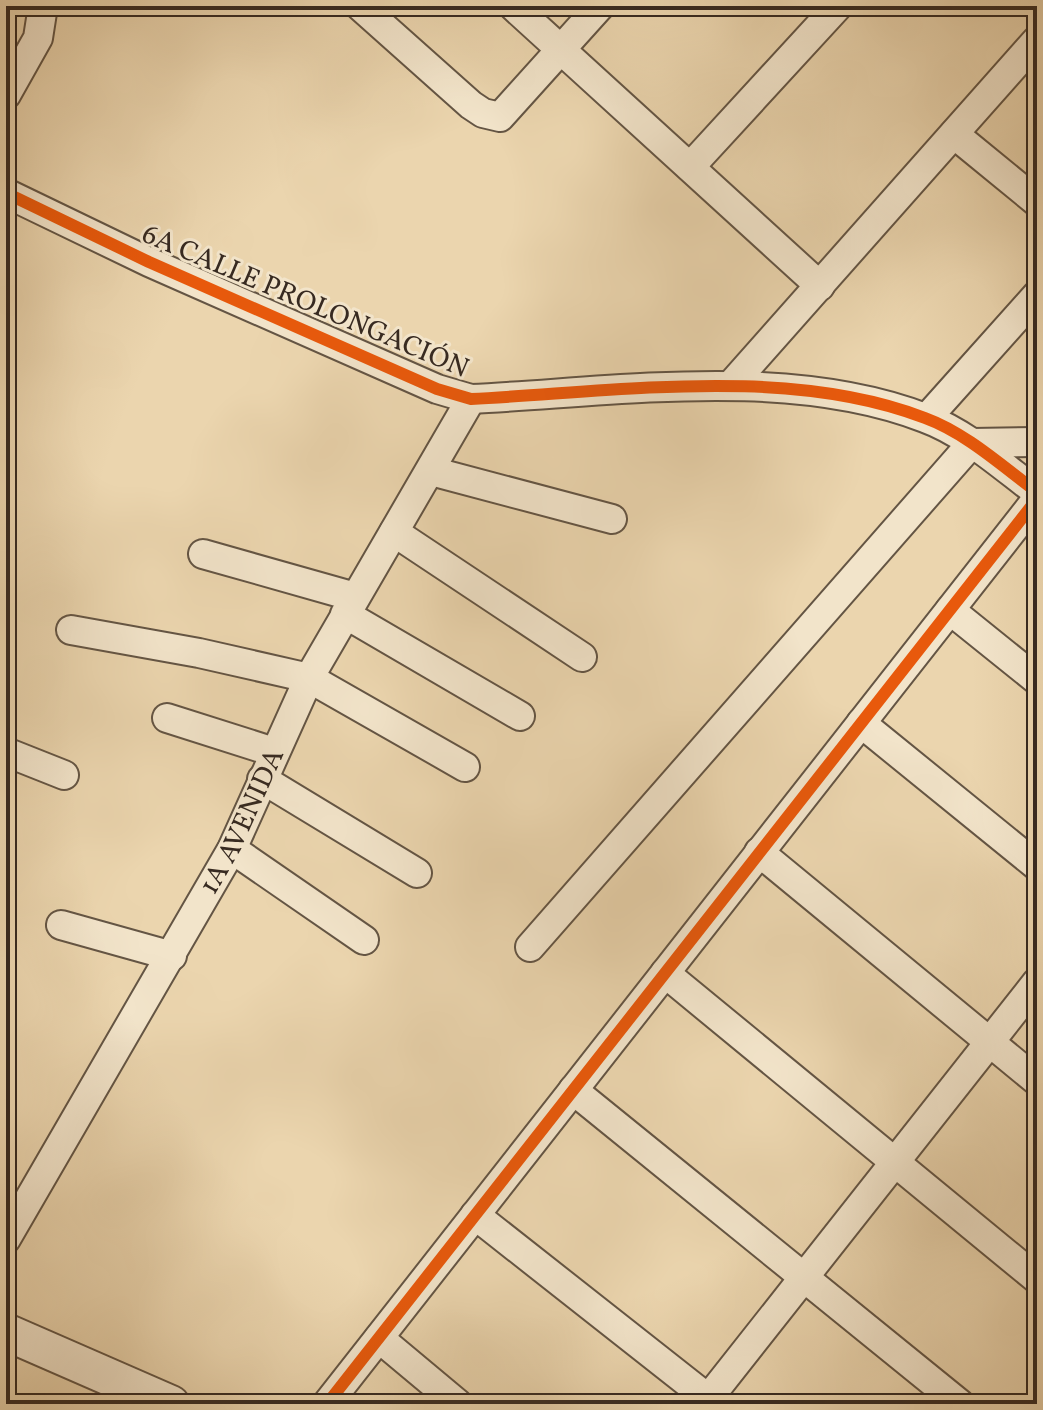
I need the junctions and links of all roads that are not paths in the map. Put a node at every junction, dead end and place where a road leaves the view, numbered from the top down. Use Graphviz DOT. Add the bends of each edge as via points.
graph roads {
  1 [pos="43,6"];
  2 [pos="360,6"];
  3 [pos="513,6"];
  4 [pos="600,6"];
  5 [pos="838,6"];
  6 [pos="1037,40"];
  7 [pos="560,50"];
  8 [pos="6,95"];
  9 [pos="954,134"];
  10 [pos="690,167"];
  11 [pos="6,193"];
  12 [pos="1037,202"];
  13 [pos="820,286"];
  14 [pos="1037,295"];
  15 [pos="731,385"];
  16 [pos="471,399"];
  17 [pos="927,418"];
  18 [pos="1037,442"];
  19 [pos="972,443"];
  20 [pos="431,471"];
  21 [pos="1037,492"];
  22 [pos="1037,499"];
  23 [pos="612,519"];
  24 [pos="394,532"];
  25 [pos="203,554"];
  26 [pos="350,605"];
  27 [pos="950,610"];
  28 [pos="71,630"];
  29 [pos="582,657"];
  30 [pos="309,678"];
  31 [pos="1037,680"];
  32 [pos="520,716"];
  33 [pos="167,718"];
  34 [pos="861,723"];
  35 [pos="6,752"];
  36 [pos="274,752"];
  37 [pos="465,767"];
  38 [pos="64,775"];
  39 [pos="262,779"];
  40 [pos="232,849"];
  41 [pos="759,852"];
  42 [pos="1037,866"];
  43 [pos="417,873"];
  44 [pos="61,925"];
  45 [pos="364,940"];
  46 [pos="530,947"];
  47 [pos="172,956"];
  48 [pos="665,973"];
  49 [pos="1037,982"];
  50 [pos="988,1042"];
  51 [pos="1037,1081"];
  52 [pos="573,1090"];
  53 [pos="895,1162"];
  54 [pos="475,1215"];
  55 [pos="6,1239"];
  56 [pos="804,1277"];
  57 [pos="1037,1279"];
  58 [pos="6,1332"];
  59 [pos="379,1338"];
  60 [pos="709,1402"];
  61 [pos="171,1404"];
  62 [pos="327,1404"];
  63 [pos="458,1404"];
  64 [pos="960,1404"];
  1 -- 8 [label="street" via="38,38"];
  2 -- 7 [label="street" via="483,113 500,117"];
  3 -- 7 [label="street"];
  4 -- 7 [label="street"];
  5 -- 10 [label="street"];
  6 -- 9 [label="street"];
  7 -- 10 [label="street"];
  9 -- 12 [label="street"];
  9 -- 13 [label="street"];
  10 -- 13 [label="street"];
  11 -- 16 [label="street, 6A CALLE PROLONGACIÓN" via="178,275 437,389"];
  13 -- 15 [label="street"];
  14 -- 17 [label="street"];
  15 -- 16 [label="street, 6A CALLE PROLONGACIÓN"];
  15 -- 17 [label="street, 6A CALLE PROLONGACIÓN" via="833,394"];
  16 -- 20 [label="street, 1A AVENIDA"];
  17 -- 19 [label="street, 6A CALLE PROLONGACIÓN"];
  18 -- 19 [label="street, 6A CALLE PROLONGACIÓN"];
  19 -- 21 [label="street"];
  19 -- 46 [label="street"];
  20 -- 23 [label="street"];
  20 -- 24 [label="street, 1A AVENIDA"];
  22 -- 27 [label="street"];
  24 -- 26 [label="street, 1A AVENIDA"];
  24 -- 29 [label="street"];
  25 -- 26 [label="street"];
  26 -- 30 [label="street, 1A AVENIDA"];
  26 -- 32 [label="street"];
  27 -- 31 [label="street"];
  27 -- 34 [label="street"];
  28 -- 30 [label="street"];
  30 -- 36 [label="street, 1A AVENIDA"];
  30 -- 37 [label="street"];
  33 -- 36 [label="street"];
  34 -- 41 [label="street"];
  34 -- 42 [label="street"];
  35 -- 38 [label="street"];
  36 -- 39 [label="street, 1A AVENIDA"];
  39 -- 40 [label="street, 1A AVENIDA"];
  39 -- 43 [label="street"];
  40 -- 45 [label="street"];
  40 -- 47 [label="street, 1A AVENIDA"];
  41 -- 48 [label="street"];
  41 -- 50 [label="street"];
  44 -- 47 [label="street"];
  47 -- 55 [label="street, 1A AVENIDA"];
  48 -- 52 [label="street"];
  48 -- 53 [label="street"];
  49 -- 50 [label="street"];
  50 -- 51 [label="street"];
  50 -- 53 [label="street"];
  52 -- 54 [label="street"];
  52 -- 56 [label="street"];
  53 -- 56 [label="street"];
  53 -- 57 [label="street"];
  54 -- 59 [label="street"];
  54 -- 60 [label="street"];
  56 -- 60 [label="street"];
  56 -- 64 [label="street"];
  58 -- 61 [label="street"];
  59 -- 62 [label="street"];
  59 -- 63 [label="street"];
}
